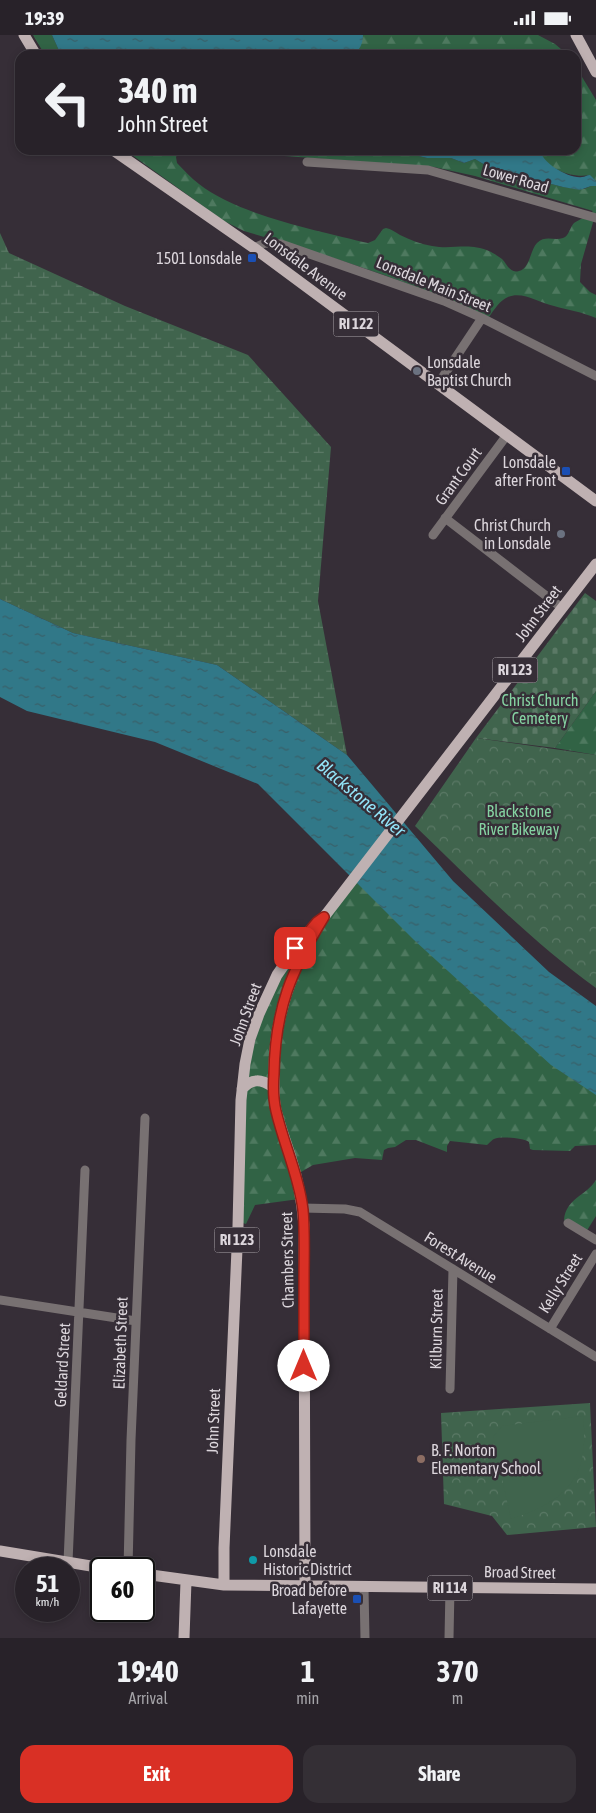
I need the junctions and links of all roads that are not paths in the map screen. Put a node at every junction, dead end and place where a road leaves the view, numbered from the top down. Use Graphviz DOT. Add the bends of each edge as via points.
graph roads {
  1 [pos="24,35"];
  2 [pos="576,35"];
  3 [pos="33,50"];
  4 [pos="596,72"];
  5 [pos="120,155"];
  6 [pos="307,162"];
  7 [pos="596,218"];
  8 [pos="254,248"];
  9 [pos="482,318"];
  10 [pos="596,376"];
  11 [pos="438,384"];
  12 [pos="507,435"];
  13 [pos="596,501"];
  14 [pos="445,519"];
  15 [pos="433,535"];
  16 [pos="596,564"];
  17 [pos="562,608"];
  18 [pos="324,917"];
  19 [pos="267,994"];
  20 [pos="281,1008"];
  21 [pos="273,1087"];
  22 [pos="242,1089"];
  23 [pos="145,1118"];
  24 [pos="85,1170"];
  25 [pos="302,1208"];
  26 [pos="568,1223"];
  27 [pos="596,1240"];
  28 [pos="596,1254"];
  29 [pos="453,1269"];
  30 [pos="0,1300"];
  31 [pos="80,1312"];
  32 [pos="136,1321"];
  33 [pos="550,1329"];
  34 [pos="596,1357"];
  35 [pos="450,1389"];
  36 [pos="0,1551"];
  37 [pos="37,1557"];
  38 [pos="68,1557"];
  39 [pos="128,1557"];
  40 [pos="155,1576"];
  41 [pos="186,1581"];
  42 [pos="224,1585"];
  43 [pos="305,1587"];
  44 [pos="364,1588"];
  45 [pos="450,1588"];
  46 [pos="596,1589"];
  47 [pos="184,1638"];
  48 [pos="365,1638"];
  49 [pos="448,1638"];
  1 -- 3 [label="main road"];
  2 -- 4 [label="main road"];
  5 -- 8 [label="main road, Lonsdale Avenue / RI 122"];
  6 -- 7 [label="street, Lower Road" via="428,170"];
  8 -- 9 [label="street, Lonsdale Main Street" via="265,243 281,244 444,301"];
  8 -- 11 [label="main road, Lonsdale Avenue / RI 122"];
  9 -- 10 [label="street, Lonsdale Main Street"];
  9 -- 11 [label="street"];
  11 -- 12 [label="main road, Lonsdale Avenue / RI 122"];
  12 -- 13 [label="main road, Lonsdale Avenue / RI 122"];
  12 -- 14 [label="street, Grant Court"];
  14 -- 15 [label="street, Grant Court"];
  14 -- 17 [label="street"];
  16 -- 17 [label="main road, John Street / RI 123"];
  17 -- 18 [label="main road, John Street / RI 123"];
  18 -- 19 [label="main road, John Street / RI 123" via="295,948"];
  18 -- 20 [label="main road, Chambers Street / RI 123" via="303,951"];
  19 -- 20 [label="main road"];
  19 -- 22 [label="main road, John Street / RI 123" via="250,1039"];
  20 -- 21 [label="main road, Chambers Street / RI 123" via="273,1055"];
  21 -- 22 [label="main road" via="256,1080"];
  21 -- 25 [label="main road, Chambers Street / RI 123"];
  22 -- 42 [label="main road, John Street / RI 123"];
  23 -- 32 [label="street, Elizabeth Street"];
  24 -- 31 [label="street, Geldard Street"];
  25 -- 29 [label="street, Forest Avenue" via="360,1212"];
  25 -- 43 [label="main road, Chambers Street / RI 123"];
  26 -- 27 [label="street"];
  28 -- 33 [label="street, Kelly Street"];
  29 -- 33 [label="street, Forest Avenue"];
  29 -- 35 [label="street, Kilburn Street"];
  30 -- 31 [label="street"];
  31 -- 32 [label="street"];
  31 -- 38 [label="street, Geldard Street"];
  32 -- 39 [label="street, Elizabeth Street"];
  33 -- 34 [label="street, Forest Avenue"];
  36 -- 37 [label="main road"];
  40 -- 41 [label="main road, Broad Street / RI 114"];
  41 -- 42 [label="main road, Broad Street / RI 114"];
  41 -- 47 [label="main road"];
  42 -- 43 [label="main road, Broad Street / RI 114"];
  43 -- 44 [label="main road, Broad Street / RI 114"];
  44 -- 45 [label="main road, Broad Street / RI 114"];
  44 -- 48 [label="street"];
  45 -- 46 [label="main road, Broad Street / RI 114"];
  45 -- 49 [label="street"];
}
